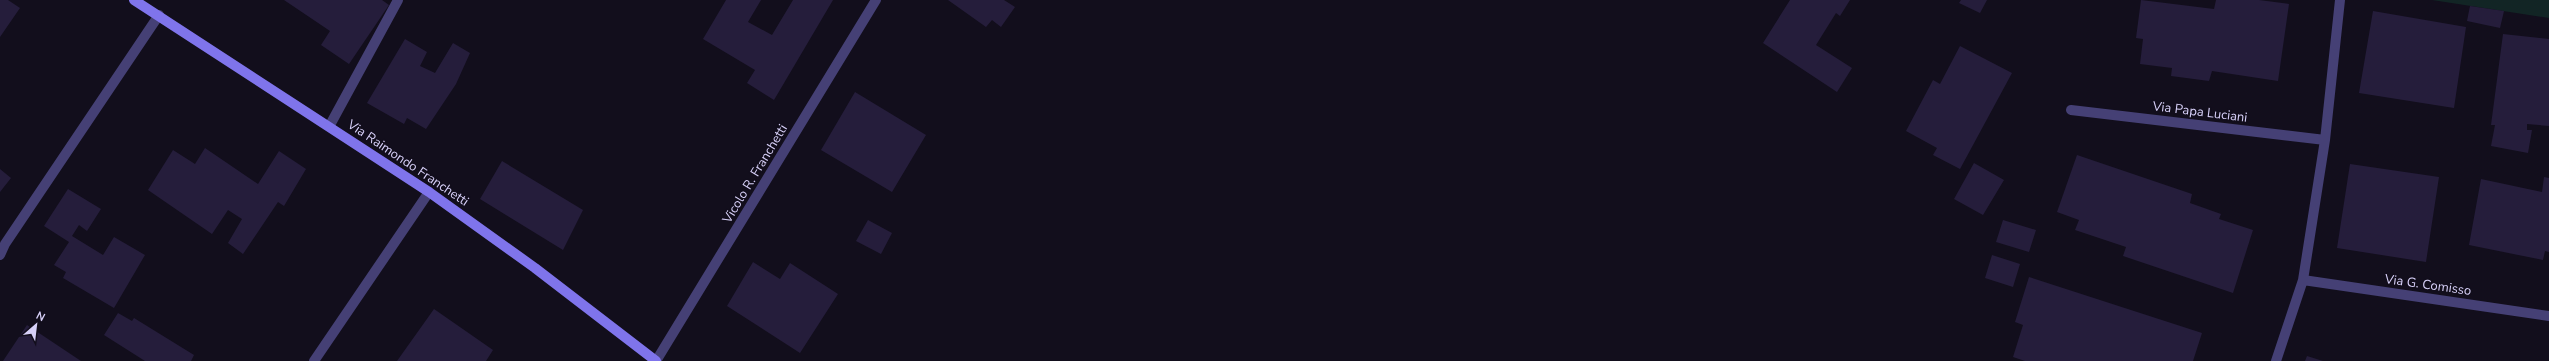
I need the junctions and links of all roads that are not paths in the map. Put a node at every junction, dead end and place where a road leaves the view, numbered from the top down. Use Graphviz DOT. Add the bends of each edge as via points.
graph roads {
  1 [pos="134,0"];
  2 [pos="398,0"];
  3 [pos="876,0"];
  4 [pos="2340,0"];
  5 [pos="159,15"];
  6 [pos="2071,110"];
  7 [pos="330,125"];
  8 [pos="2325,140"];
  9 [pos="429,192"];
  10 [pos="0,254"];
  11 [pos="2303,280"];
  12 [pos="2549,316"];
  13 [pos="314,361"];
  14 [pos="656,361"];
  15 [pos="2276,361"];
  1 -- 5 [label="street, Via Raimondo Franchetti"];
  2 -- 7 [label="street"];
  3 -- 14 [label="street, Vicolo R. Franchetti"];
  4 -- 8 [label="street"];
  5 -- 7 [label="street, Via Raimondo Franchetti"];
  5 -- 10 [label="street"];
  6 -- 8 [label="street, Via Papa Luciani"];
  7 -- 9 [label="street, Via Raimondo Franchetti"];
  8 -- 11 [label="street"];
  9 -- 13 [label="street"];
  9 -- 14 [label="street, Via Raimondo Franchetti" via="535,268"];
  11 -- 12 [label="street, Via G. Comisso"];
  11 -- 15 [label="street"];
}
